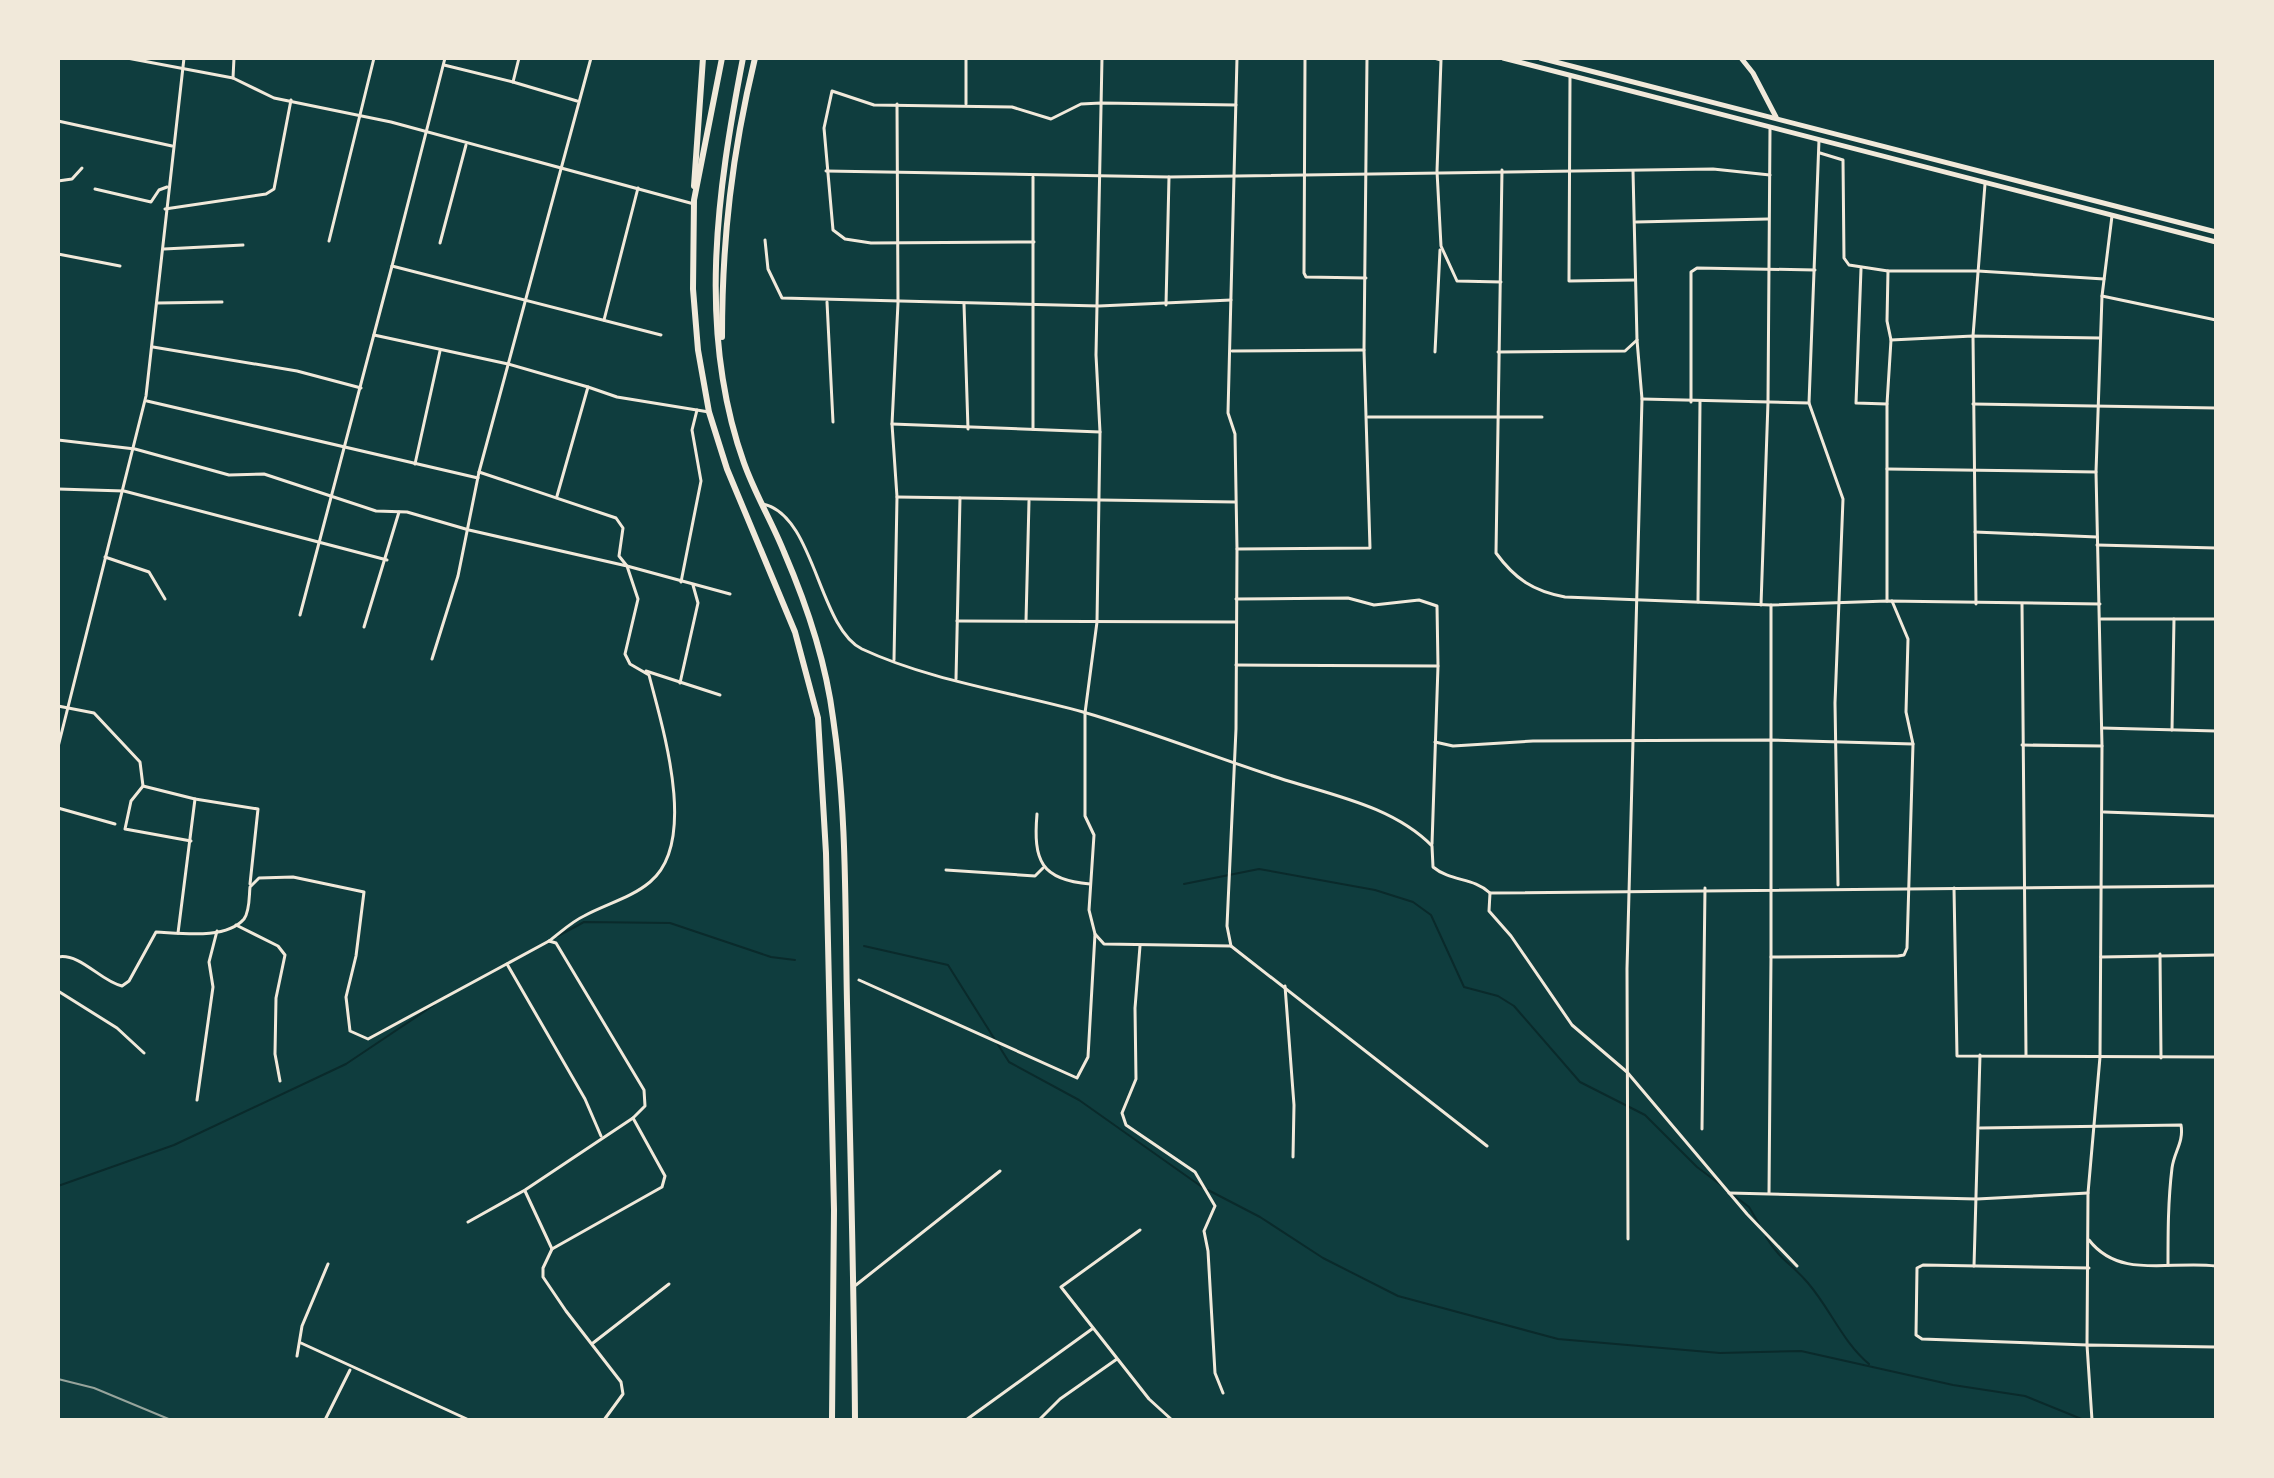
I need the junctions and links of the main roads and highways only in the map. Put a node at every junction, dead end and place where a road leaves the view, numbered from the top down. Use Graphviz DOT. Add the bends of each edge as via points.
graph roads {
  1 [pos="703,58"];
  2 [pos="720,58"];
  3 [pos="743,58"];
  4 [pos="755,58"];
  5 [pos="1503,58"];
  6 [pos="1540,58"];
  7 [pos="1741,58"];
  8 [pos="1776,118"];
  9 [pos="694,202"];
  10 [pos="2216,232"];
  11 [pos="2216,242"];
  12 [pos="722,364"];
  13 [pos="832,1420"];
  14 [pos="855,1420"];
  1 -- 9 [label="highway"];
  2 -- 9 [label="highway"];
  3 -- 12 [label="highway" via="717,217 715,289"];
  4 -- 12 [label="highway" via="735,138 726,207"];
  5 -- 11 [label="main road"];
  6 -- 8 [label="main road"];
  7 -- 8 [label="main road"];
  8 -- 10 [label="main road"];
  9 -- 13 [label="highway" via="693,289 709,412 795,632 818,718 834,1220"];
  12 -- 14 [label="highway" via="744,463 812,630 833,716 843,824"];
}
